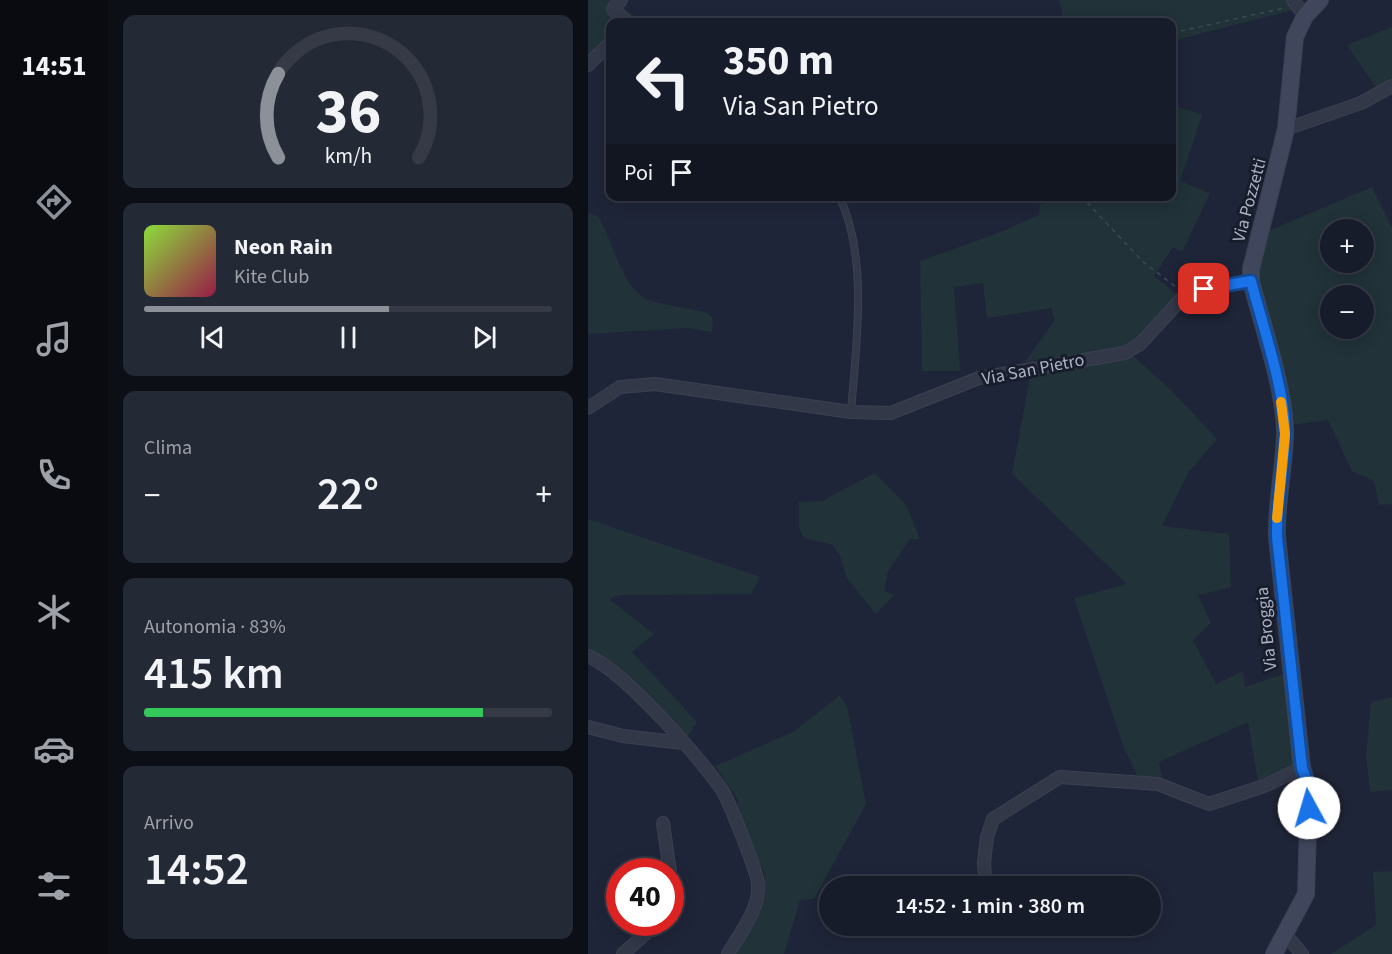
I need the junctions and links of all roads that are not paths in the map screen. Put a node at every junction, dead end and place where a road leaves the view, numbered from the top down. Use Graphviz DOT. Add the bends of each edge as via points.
graph roads {
  1 [pos="621,0"];
  2 [pos="1320,0"];
  3 [pos="1298,7"];
  4 [pos="623,18"];
  5 [pos="606,47"];
  6 [pos="588,65"];
  7 [pos="1392,86"];
  8 [pos="1286,129"];
  9 [pos="842,201"];
  10 [pos="1251,281"];
  11 [pos="588,408"];
  12 [pos="851,412"];
  13 [pos="588,656"];
  14 [pos="588,727"];
  15 [pos="683,743"];
  16 [pos="1302,768"];
  17 [pos="663,823"];
  18 [pos="668,858"];
  19 [pos="985,876"];
  20 [pos="1285,934"];
  21 [pos="643,936"];
  22 [pos="623,954"];
  23 [pos="728,954"];
  24 [pos="1274,954"];
  25 [pos="1302,954"];
  1 -- 4 [label="street" via="613,9"];
  2 -- 3 [label="street, Via Pozzetti"];
  3 -- 8 [label="street, Via Pozzetti"];
  5 -- 6 [label="street"];
  7 -- 8 [label="street" via="1361,103"];
  8 -- 10 [label="street, Via Pozzetti"];
  9 -- 12 [label="lane" via="852,225 857,292"];
  10 -- 12 [label="street, Via San Pietro" via="1187,294 1140,344 1125,353 979,378 891,413"];
  10 -- 16 [label="street, Via Broggia" via="1285,434 1277,537"];
  11 -- 12 [label="street, Via San Pietro" via="620,387 654,384"];
  13 -- 15 [label="street" via="613,669"];
  14 -- 15 [label="street" via="623,736"];
  15 -- 23 [label="street" via="723,792 758,882 751,914"];
  16 -- 19 [label="street" via="1264,786 1209,804 1158,784 1060,777 993,819 987,837"];
  16 -- 20 [label="street, Via Broggia" via="1310,789 1306,894"];
  17 -- 18 [label="street"];
  20 -- 24 [label="street, Via Broggia"];
  20 -- 25 [label="street"];
  21 -- 22 [label="street"];
}
